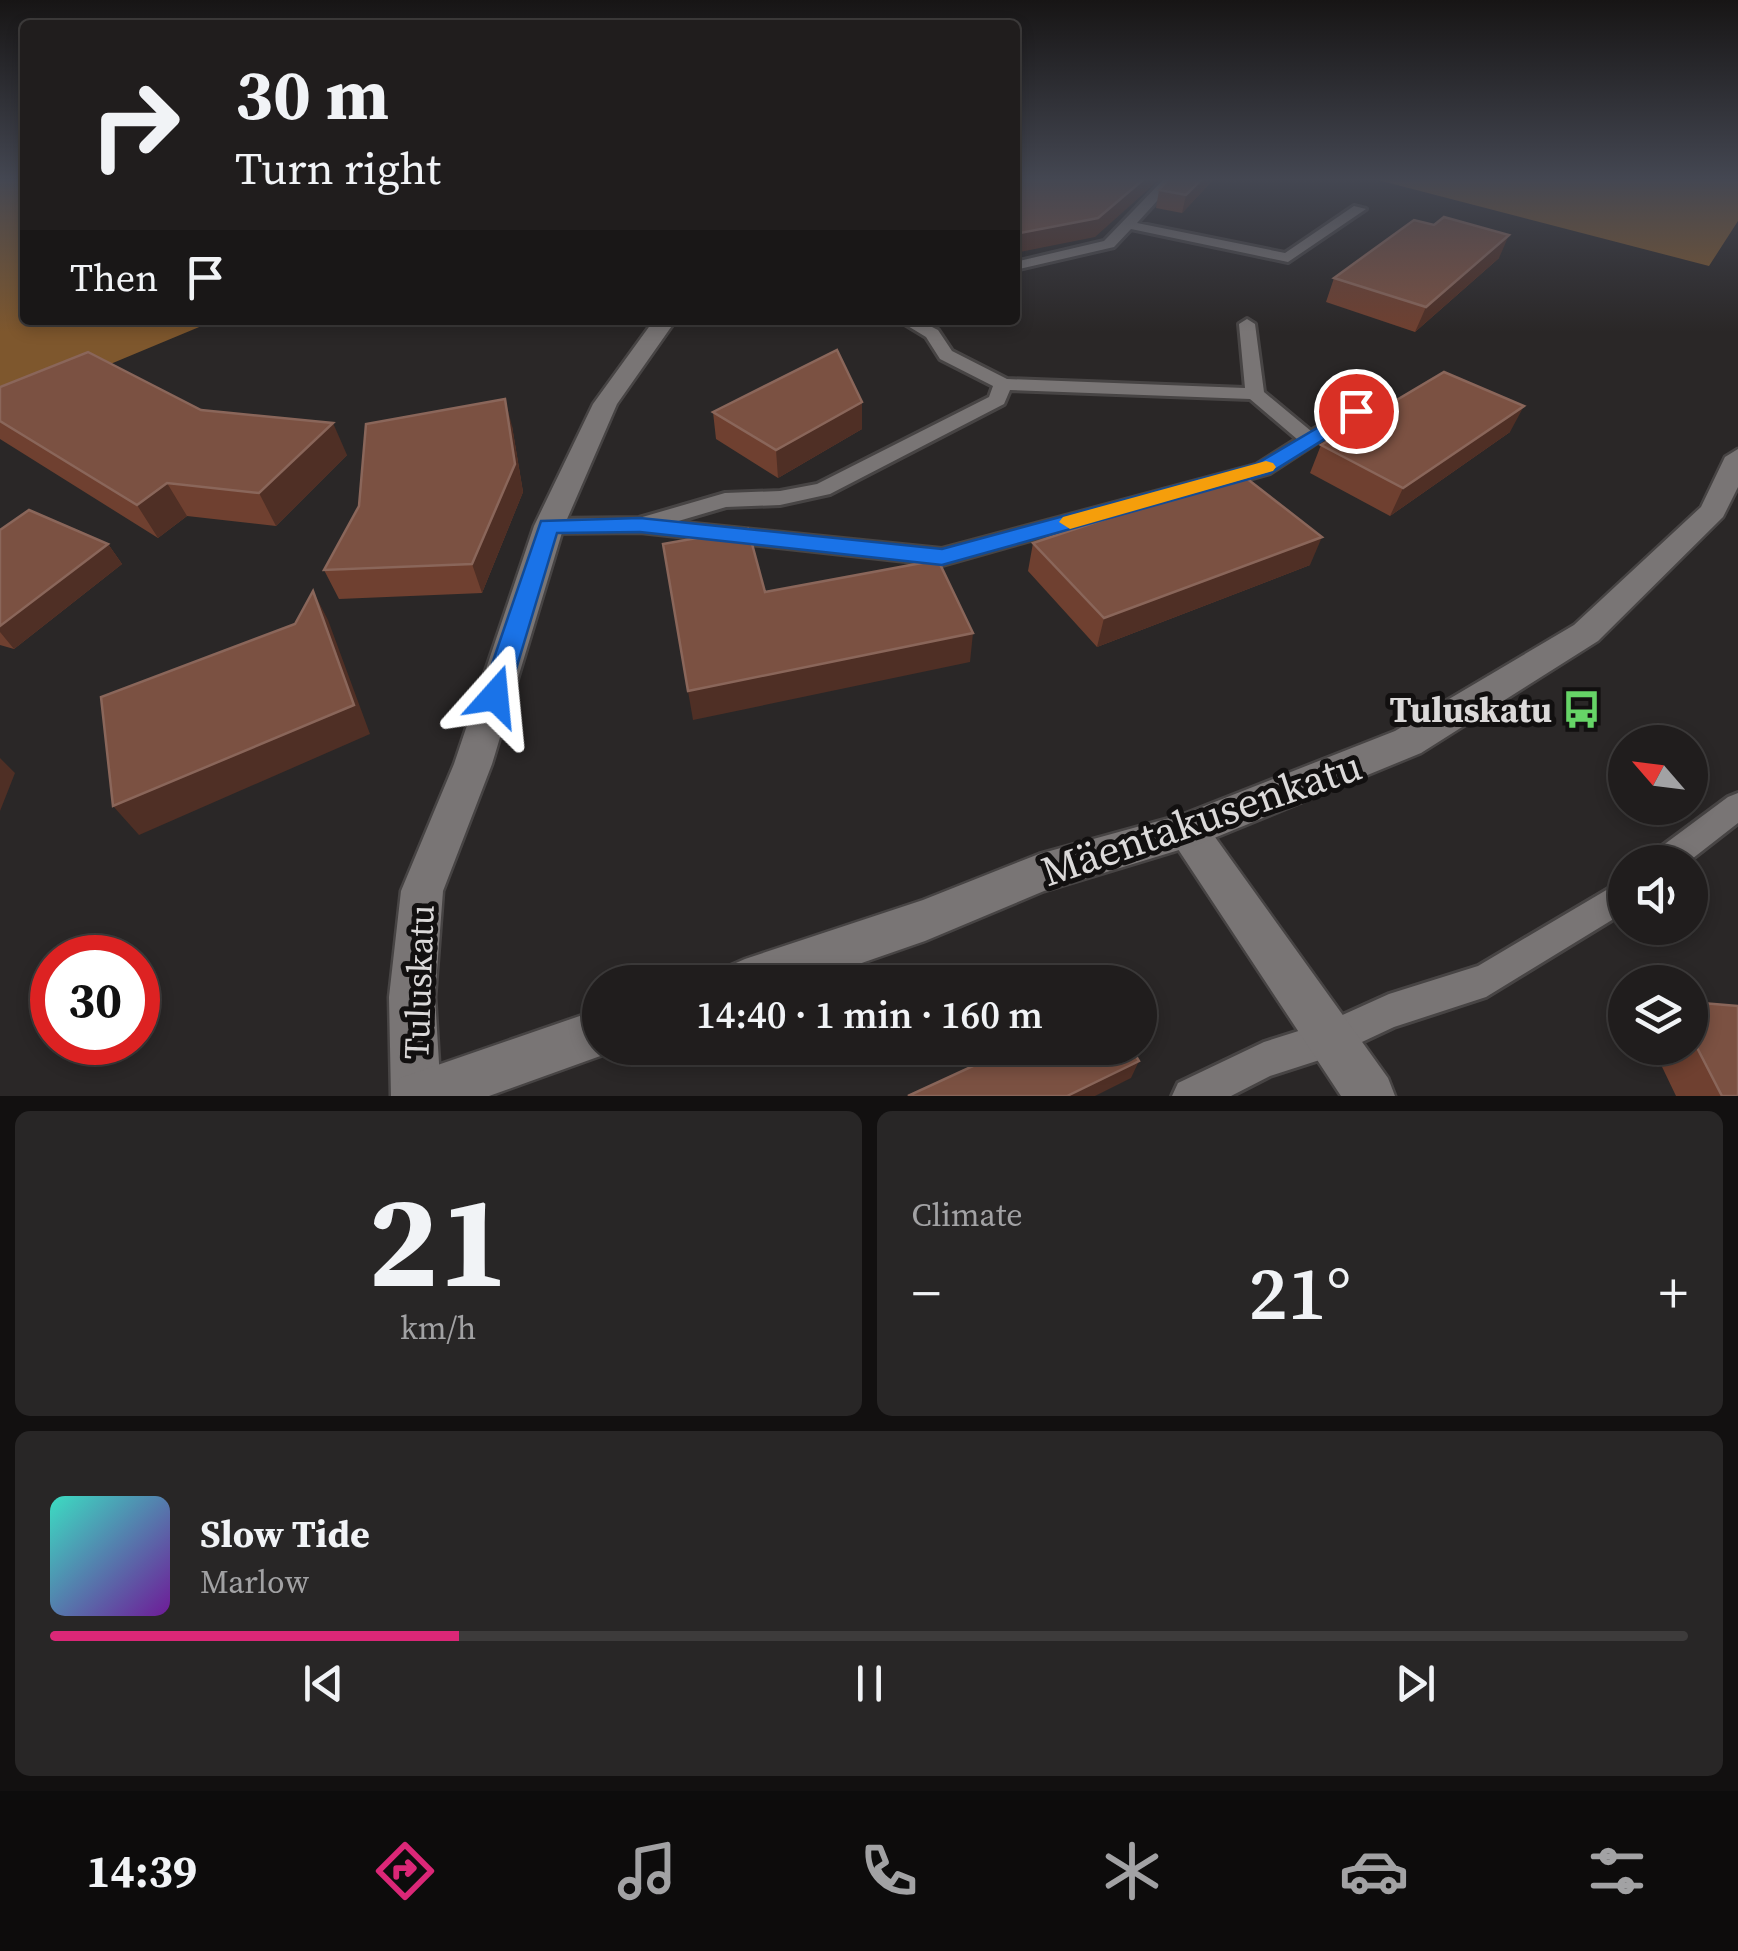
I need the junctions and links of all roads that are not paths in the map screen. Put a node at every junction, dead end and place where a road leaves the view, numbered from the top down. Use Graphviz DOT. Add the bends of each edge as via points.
graph roads {
  1 [pos="1124,230"];
  2 [pos="1150,230"];
  3 [pos="1328,230"];
  4 [pos="1020,265"];
  5 [pos="1247,324"];
  6 [pos="661,325"];
  7 [pos="915,325"];
  8 [pos="1003,384"];
  9 [pos="1255,394"];
  10 [pos="1356,411"];
  11 [pos="1310,440"];
  12 [pos="1738,457"];
  13 [pos="640,525"];
  14 [pos="548,526"];
  15 [pos="1738,806"];
  16 [pos="1188,832"];
  17 [pos="1687,845"];
  18 [pos="1608,905"];
  19 [pos="794,965"];
  20 [pos="1332,1038"];
  21 [pos="582,1039"];
  22 [pos="417,1096"];
  23 [pos="1191,1096"];
  24 [pos="1370,1096"];
  1 -- 4 [label="lane" via="1098,248"];
  2 -- 3 [label="lane" via="1288,258"];
  5 -- 9 [label="lane"];
  6 -- 14 [label="main road, Tuluskatu" via="605,404"];
  7 -- 8 [label="lane" via="932,334 946,355"];
  8 -- 9 [label="lane"];
  8 -- 13 [label="lane" via="997,400 823,489 724,500"];
  9 -- 11 [label="lane"];
  10 -- 11 [label="lane"];
  11 -- 13 [label="lane" via="1263,469 942,557"];
  12 -- 16 [label="main road, Mäentakusenkatu" via="1713,511 1586,633 1408,742"];
  13 -- 14 [label="lane"];
  14 -- 22 [label="main road, Tuluskatu" via="473,764 422,891 412,997"];
  15 -- 17 [label="lane"];
  16 -- 19 [label="main road, Mäentakusenkatu" via="1039,874"];
  16 -- 20 [label="main road"];
  18 -- 20 [label="lane" via="1486,980 1389,1011"];
  20 -- 23 [label="lane" via="1264,1060"];
  20 -- 24 [label="main road"];
  21 -- 22 [label="main road"];
}
